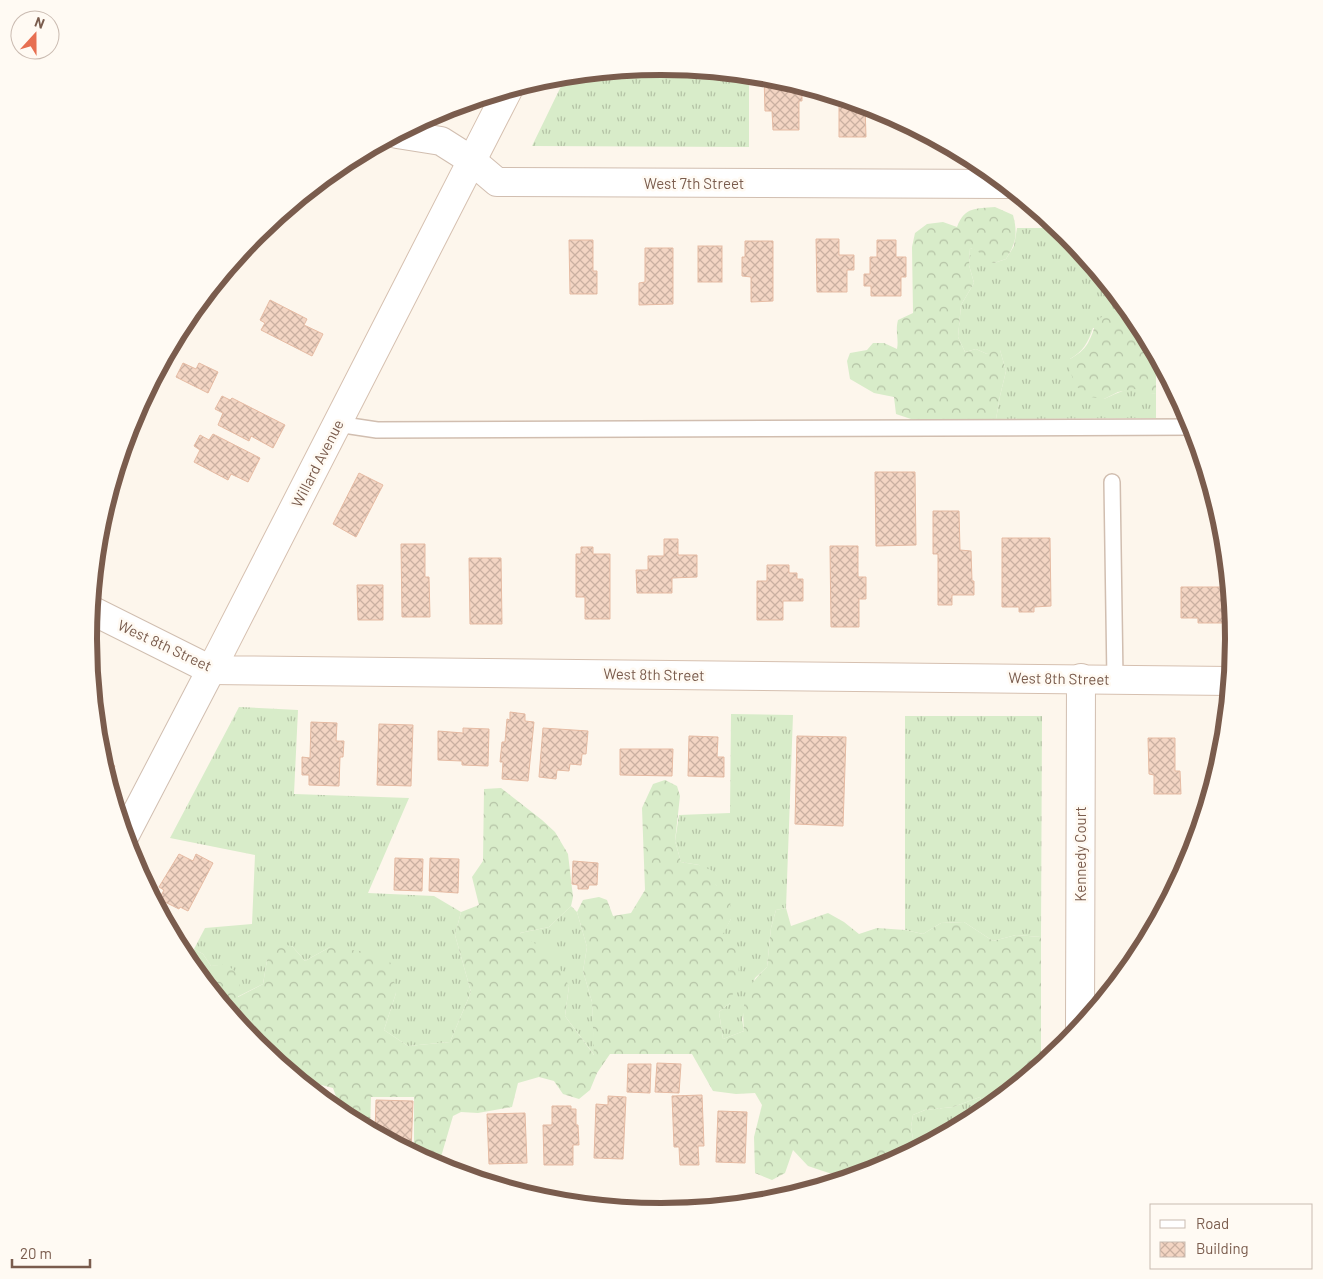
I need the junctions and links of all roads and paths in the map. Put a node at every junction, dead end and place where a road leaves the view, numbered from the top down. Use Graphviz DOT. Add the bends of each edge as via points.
graph roads {
  1 [pos="504,97"];
  2 [pos="407,136"];
  3 [pos="471,160"];
  4 [pos="994,184"];
  5 [pos="337,424"];
  6 [pos="1184,426"];
  7 [pos="1112,482"];
  8 [pos="98,613"];
  9 [pos="211,670"];
  10 [pos="1081,678"];
  11 [pos="1115,679"];
  12 [pos="1224,681"];
  13 [pos="129,826"];
  14 [pos="1080,1018"];
  1 -- 3 [label="street, Willard Avenue"];
  2 -- 3 [label="street, West 7th Street" via="441,141"];
  3 -- 4 [label="street, West 7th Street" via="497,182"];
  3 -- 5 [label="street, Willard Avenue"];
  5 -- 6 [label="lane" via="377,430"];
  5 -- 9 [label="street, Willard Avenue"];
  7 -- 11 [label="lane"];
  8 -- 9 [label="street, West 8th Street"];
  9 -- 10 [label="street, West 8th Street"];
  9 -- 13 [label="street, Willard Avenue"];
  10 -- 11 [label="street, West 8th Street"];
  10 -- 14 [label="street, Kennedy Court"];
  11 -- 12 [label="street, West 8th Street"];
}
